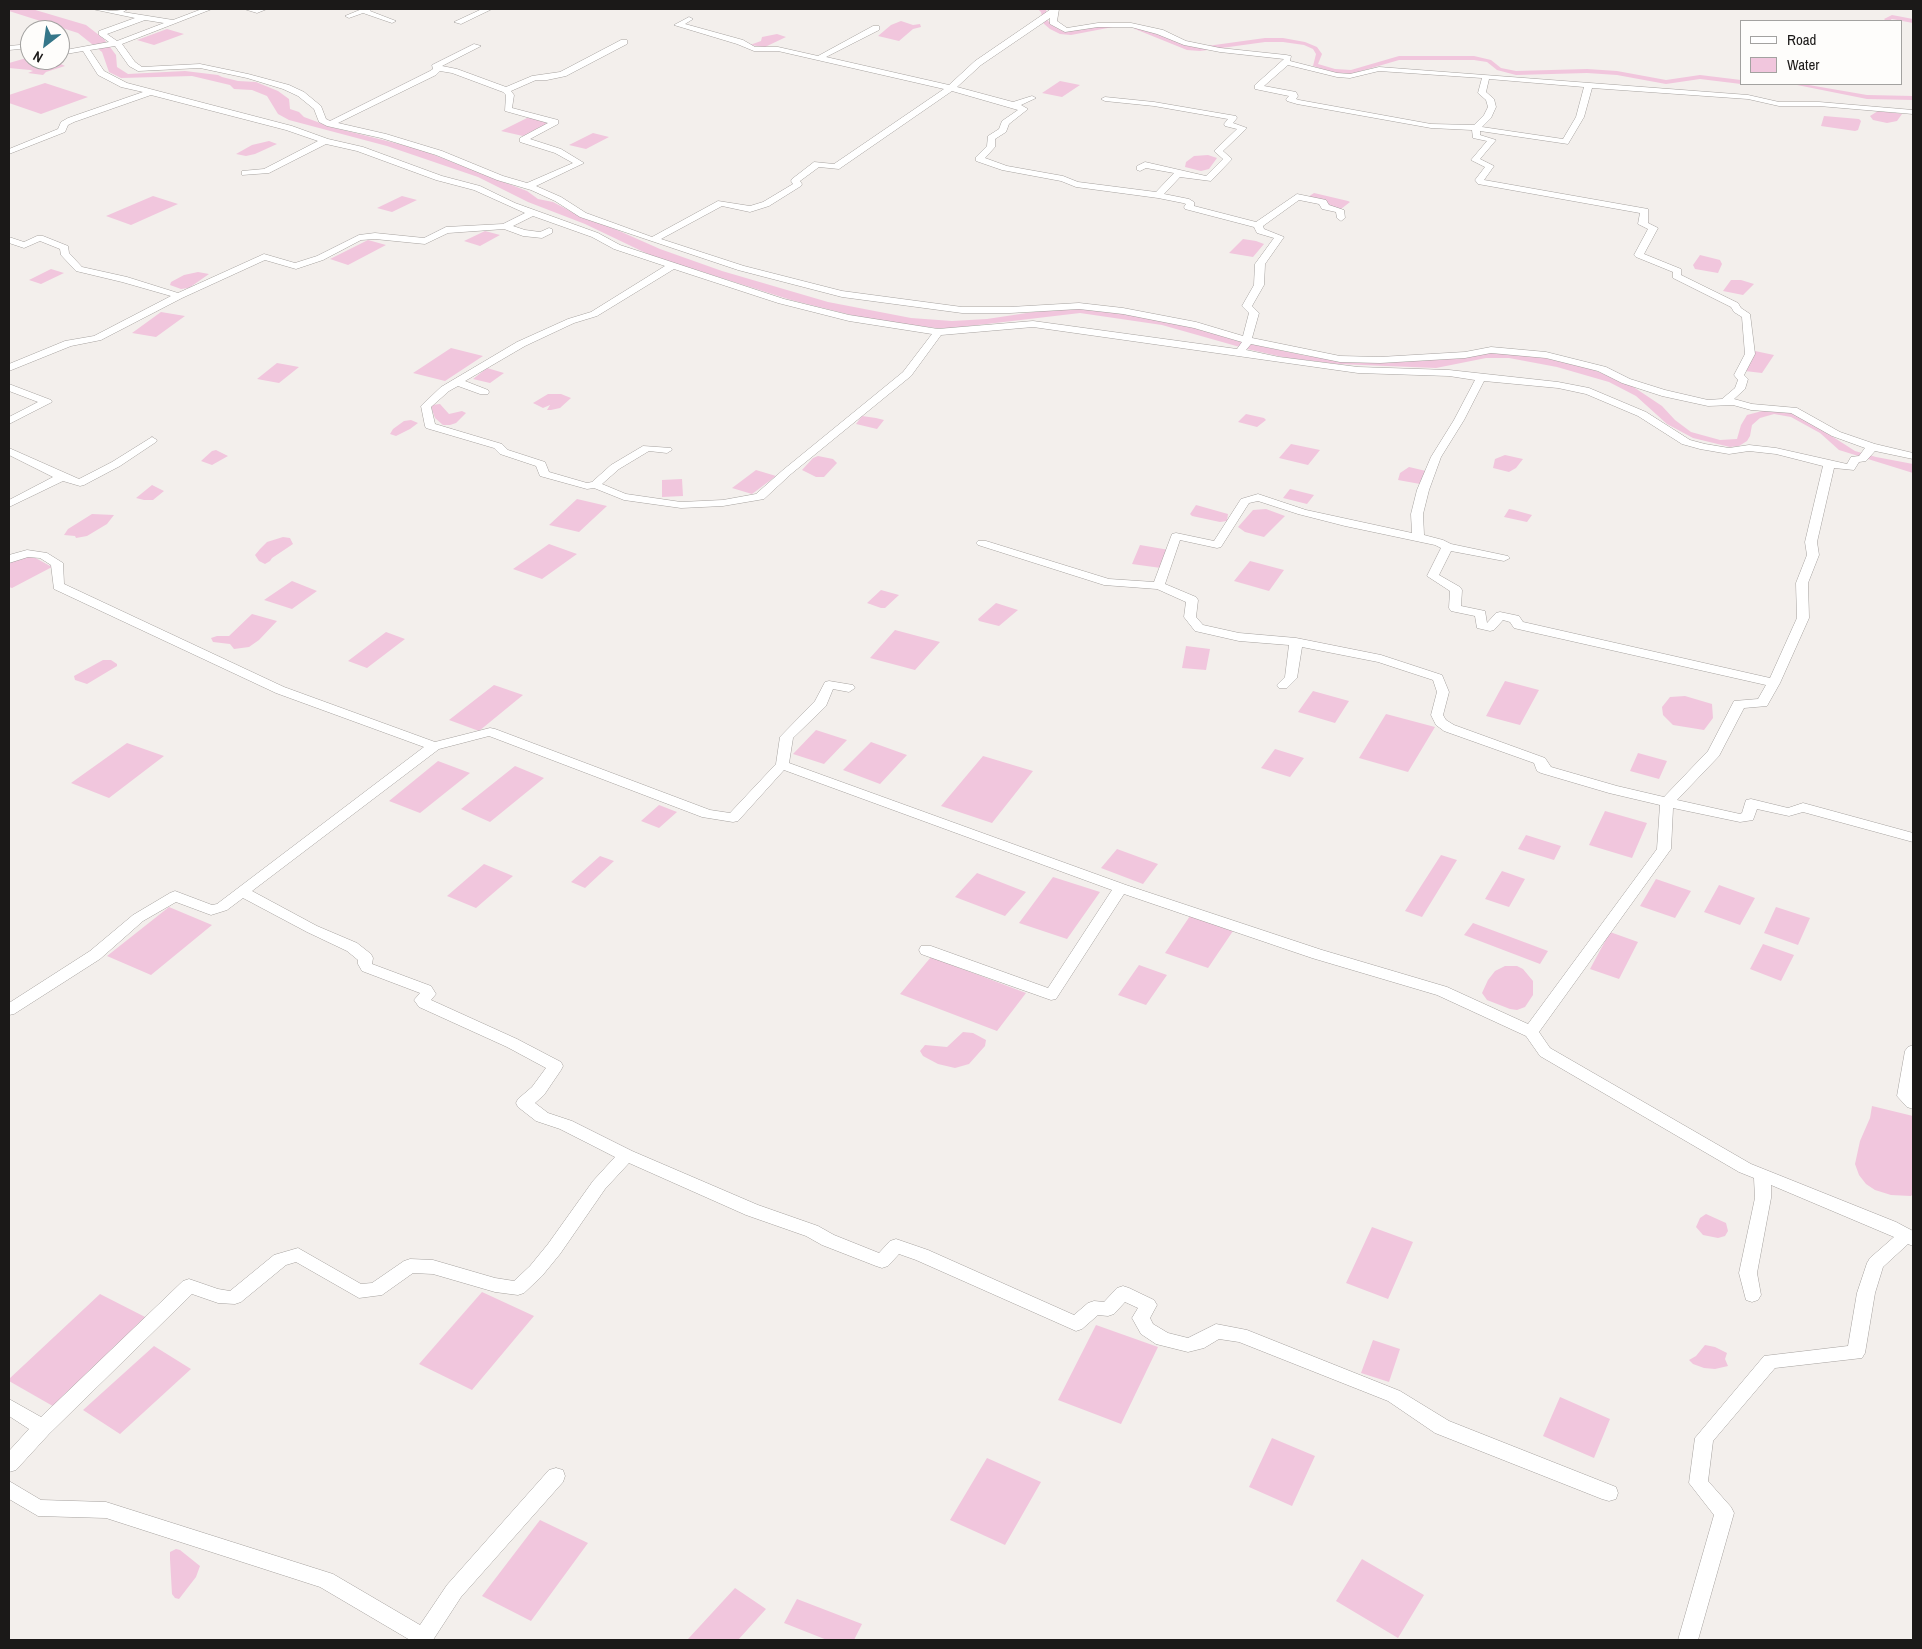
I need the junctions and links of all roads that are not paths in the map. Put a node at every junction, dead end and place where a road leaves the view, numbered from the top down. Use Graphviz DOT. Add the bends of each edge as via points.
graph roads {
  1 [pos="96,9"];
  2 [pos="124,9"];
  3 [pos="208,9"];
  4 [pos="248,9"];
  5 [pos="263,9"];
  6 [pos="488,9"];
  7 [pos="1055,9"];
  8 [pos="365,10"];
  9 [pos="115,13"];
  10 [pos="349,16"];
  11 [pos="146,17"];
  12 [pos="689,19"];
  13 [pos="392,21"];
  14 [pos="173,22"];
  15 [pos="458,22"];
  16 [pos="876,28"];
  17 [pos="624,42"];
  18 [pos="114,43"];
  19 [pos="478,46"];
  20 [pos="89,48"];
  21 [pos="70,51"];
  22 [pos="817,59"];
  23 [pos="1286,62"];
  24 [pos="438,68"];
  25 [pos="1487,76"];
  26 [pos="1589,85"];
  27 [pos="951,88"];
  28 [pos="506,90"];
  29 [pos="151,92"];
  30 [pos="1032,98"];
  31 [pos="1105,99"];
  32 [pos="1013,105"];
  33 [pos="1913,112"];
  34 [pos="330,124"];
  35 [pos="1476,128"];
  36 [pos="325,142"];
  37 [pos="9,152"];
  38 [pos="466,165"];
  39 [pos="1140,168"];
  40 [pos="246,174"];
  41 [pos="1179,174"];
  42 [pos="439,178"];
  43 [pos="528,186"];
  44 [pos="1158,194"];
  45 [pos="533,212"];
  46 [pos="1341,218"];
  47 [pos="1258,225"];
  48 [pos="505,226"];
  49 [pos="549,231"];
  50 [pos="9,240"];
  51 [pos="653,240"];
  52 [pos="673,265"];
  53 [pos="179,296"];
  54 [pos="938,332"];
  55 [pos="1245,346"];
  56 [pos="9,368"];
  57 [pos="1481,378"];
  58 [pos="457,382"];
  59 [pos="9,387"];
  60 [pos="484,392"];
  61 [pos="1725,402"];
  62 [pos="9,421"];
  63 [pos="152,440"];
  64 [pos="667,450"];
  65 [pos="9,451"];
  66 [pos="1866,453"];
  67 [pos="1913,456"];
  68 [pos="1829,464"];
  69 [pos="62,477"];
  70 [pos="595,485"];
  71 [pos="9,504"];
  72 [pos="1418,537"];
  73 [pos="982,542"];
  74 [pos="1447,547"];
  75 [pos="1504,558"];
  76 [pos="9,559"];
  77 [pos="1160,586"];
  78 [pos="1296,642"];
  79 [pos="1774,682"];
  80 [pos="1283,685"];
  81 [pos="848,688"];
  82 [pos="434,746"];
  83 [pos="782,765"];
  84 [pos="1667,802"];
  85 [pos="1913,838"];
  86 [pos="1121,888"];
  87 [pos="242,892"];
  88 [pos="926,950"];
  89 [pos="9,1010"];
  90 [pos="1531,1032"];
  91 [pos="1913,1051"];
  92 [pos="1913,1103"];
  93 [pos="626,1155"];
  94 [pos="1762,1175"];
  95 [pos="1910,1237"];
  96 [pos="1752,1294"];
  97 [pos="9,1406"];
  98 [pos="42,1428"];
  99 [pos="9,1464"];
  100 [pos="556,1476"];
  101 [pos="9,1489"];
  102 [pos="1609,1493"];
  103 [pos="423,1639"];
  104 [pos="1688,1640"];
  1 -- 9 [label="street"];
  2 -- 9 [label="street"];
  3 -- 14 [label="street"];
  4 -- 5 [label="street"];
  6 -- 15 [label="street"];
  7 -- 23 [label="street" via="1053,22 1065,30 1098,24 1131,24 1184,43 1286,57"];
  7 -- 27 [label="street" via="978,63"];
  8 -- 10 [label="street"];
  8 -- 13 [label="street"];
  9 -- 11 [label="street"];
  11 -- 14 [label="street"];
  11 -- 18 [label="street" via="102,33"];
  12 -- 22 [label="street" via="678,26 754,48 778,49"];
  14 -- 18 [label="street"];
  16 -- 22 [label="street"];
  17 -- 28 [label="street" via="562,74 535,78"];
  18 -- 20 [label="street"];
  18 -- 34 [label="street" via="132,64 141,69 200,66 286,87 318,108 322,120"];
  19 -- 24 [label="street" via="435,67"];
  20 -- 21 [label="street"];
  20 -- 29 [label="street" via="101,73 124,85"];
  22 -- 27 [label="street"];
  23 -- 25 [label="street" via="1350,76 1379,69"];
  23 -- 35 [label="street" via="1258,87 1293,94 1290,99 1296,102 1431,126"];
  24 -- 28 [label="street"];
  24 -- 34 [label="street"];
  25 -- 26 [label="street"];
  25 -- 35 [label="street" via="1482,93 1490,99 1492,106 1488,116"];
  26 -- 33 [label="street" via="1742,97 1788,105 1819,104"];
  26 -- 35 [label="street" via="1580,117 1565,142"];
  27 -- 32 [label="street"];
  27 -- 51 [label="street" via="836,168 817,164 795,181 798,184 766,204 750,209 721,203"];
  28 -- 43 [label="street" via="510,96 508,109 555,122 523,140 558,151 580,163"];
  29 -- 36 [label="street" via="289,128"];
  29 -- 37 [label="street" via="67,122 62,130"];
  30 -- 32 [label="street"];
  31 -- 41 [label="street" via="1233,118 1228,124 1243,128 1218,152 1228,159 1208,179"];
  32 -- 44 [label="street" via="1024,109 1005,122 1003,130 991,138 990,147 979,159 1076,184"];
  34 -- 38 [label="street" via="439,152"];
  35 -- 61 [label="street" via="1476,136 1492,140 1475,160 1490,166 1478,180 1645,211 1644,224 1653,228 1639,255 1678,271 1676,276 1735,305 1747,316 1750,354 1738,375 1743,379 1740,389"];
  36 -- 40 [label="street" via="266,171"];
  36 -- 42 [label="street" via="360,149"];
  38 -- 42 [label="street"];
  38 -- 43 [label="street"];
  39 -- 41 [label="street" via="1146,164"];
  41 -- 44 [label="street"];
  42 -- 45 [label="street" via="477,188"];
  43 -- 51 [label="street" via="558,198 584,215"];
  44 -- 47 [label="street" via="1186,201 1191,204 1188,207"];
  45 -- 48 [label="street"];
  45 -- 52 [label="street" via="595,235 618,248"];
  46 -- 47 [label="street" via="1340,210 1325,207 1323,202 1297,197"];
  47 -- 55 [label="street" via="1260,231 1279,237 1260,264 1259,286 1247,306 1254,313"];
  48 -- 49 [label="street" via="523,233 542,235"];
  48 -- 53 [label="street" via="446,230 425,241 375,236 359,238 296,266 264,257"];
  50 -- 53 [label="street" via="24,245 40,238 65,248 64,254 79,269"];
  51 -- 55 [label="street" via="741,268 842,294 962,310 1079,306 1123,311 1196,325"];
  52 -- 54 [label="street" via="780,302"];
  52 -- 58 [label="street" via="594,314 522,344"];
  53 -- 56 [label="street" via="97,338 69,343"];
  54 -- 55 [label="street" via="1032,324"];
  54 -- 70 [label="street" via="907,374 760,497 681,505 624,497"];
  55 -- 57 [label="street" via="1279,360 1358,370 1449,373"];
  55 -- 61 [label="street" via="1340,359 1408,358 1490,350 1546,355 1602,369 1662,393 1708,403"];
  57 -- 68 [label="street" via="1588,391 1642,414 1686,442 1704,447 1776,451"];
  57 -- 72 [label="street" via="1460,420 1436,457 1417,514"];
  58 -- 60 [label="street"];
  58 -- 70 [label="street" via="426,406 430,426 498,446 504,452 542,464 544,474 587,486"];
  59 -- 62 [label="street" via="47,402"];
  61 -- 66 [label="street" via="1793,410"];
  63 -- 69 [label="street" via="80,483"];
  64 -- 70 [label="street" via="647,448 615,467"];
  65 -- 69 [label="street"];
  66 -- 67 [label="street"];
  66 -- 68 [label="street" via="1855,459 1850,468"];
  68 -- 79 [label="street" via="1811,542 1813,555 1802,583 1803,618"];
  69 -- 71 [label="street"];
  72 -- 74 [label="street"];
  72 -- 77 [label="street" via="1346,524 1258,497 1245,502 1217,545 1176,536"];
  73 -- 77 [label="street" via="1108,582"];
  74 -- 75 [label="street"];
  74 -- 79 [label="street" via="1433,576 1456,590 1455,608 1481,614 1481,625 1490,627 1500,616 1515,619 1518,625"];
  76 -- 82 [label="street" via="27,553 43,555 57,563 58,586 280,690"];
  77 -- 78 [label="street" via="1192,600 1190,617 1199,628 1239,637"];
  78 -- 80 [label="street" via="1291,678"];
  78 -- 84 [label="street" via="1381,659 1438,678 1443,692 1437,715 1449,728 1540,762 1546,770"];
  79 -- 84 [label="street" via="1762,703 1739,704 1714,754"];
  81 -- 83 [label="street" via="829,685 821,703 787,737"];
  82 -- 83 [label="street" via="490,732 707,814 734,818"];
  82 -- 87 [label="street"];
  83 -- 86 [label="street"];
  84 -- 85 [label="street" via="1740,818 1748,817 1751,803 1789,812 1803,807"];
  84 -- 90 [label="street" via="1664,849"];
  86 -- 88 [label="street" via="1051,996"];
  86 -- 90 [label="street" via="1317,954 1442,991"];
  87 -- 89 [label="street" via="222,907 211,910 175,896 138,918 95,955"];
  87 -- 93 [label="street" via="352,947 366,958 367,967 426,990 428,994 422,1000 424,1003 555,1066 538,1091 524,1103 542,1117 566,1125"];
  90 -- 94 [label="street" via="1545,1052"];
  91 -- 92 [label="street" via="1905,1096"];
  93 -- 98 [label="street" via="599,1185 554,1249 518,1288 495,1286 433,1267 410,1266 376,1290 359,1291 298,1255 280,1260 235,1297 218,1296 190,1286"];
  93 -- 102 [label="street" via="882,1262 896,1246 922,1255 1076,1324 1094,1308 1108,1309 1124,1293 1148,1305 1141,1318 1147,1329 1162,1339 1188,1345 1198,1343 1216,1331 1241,1335 1394,1396 1442,1427"];
  94 -- 95 [label="street"];
  94 -- 96 [label="street" via="1762,1208 1748,1273"];
  95 -- 104 [label="street" via="1876,1263 1866,1293 1856,1353 1770,1361 1704,1438 1698,1483 1724,1513"];
  97 -- 98 [label="street"];
  98 -- 99 [label="street"];
  100 -- 103 [label="street" via="454,1592"];
  101 -- 103 [label="street" via="38,1508 106,1510 326,1580"];
}
